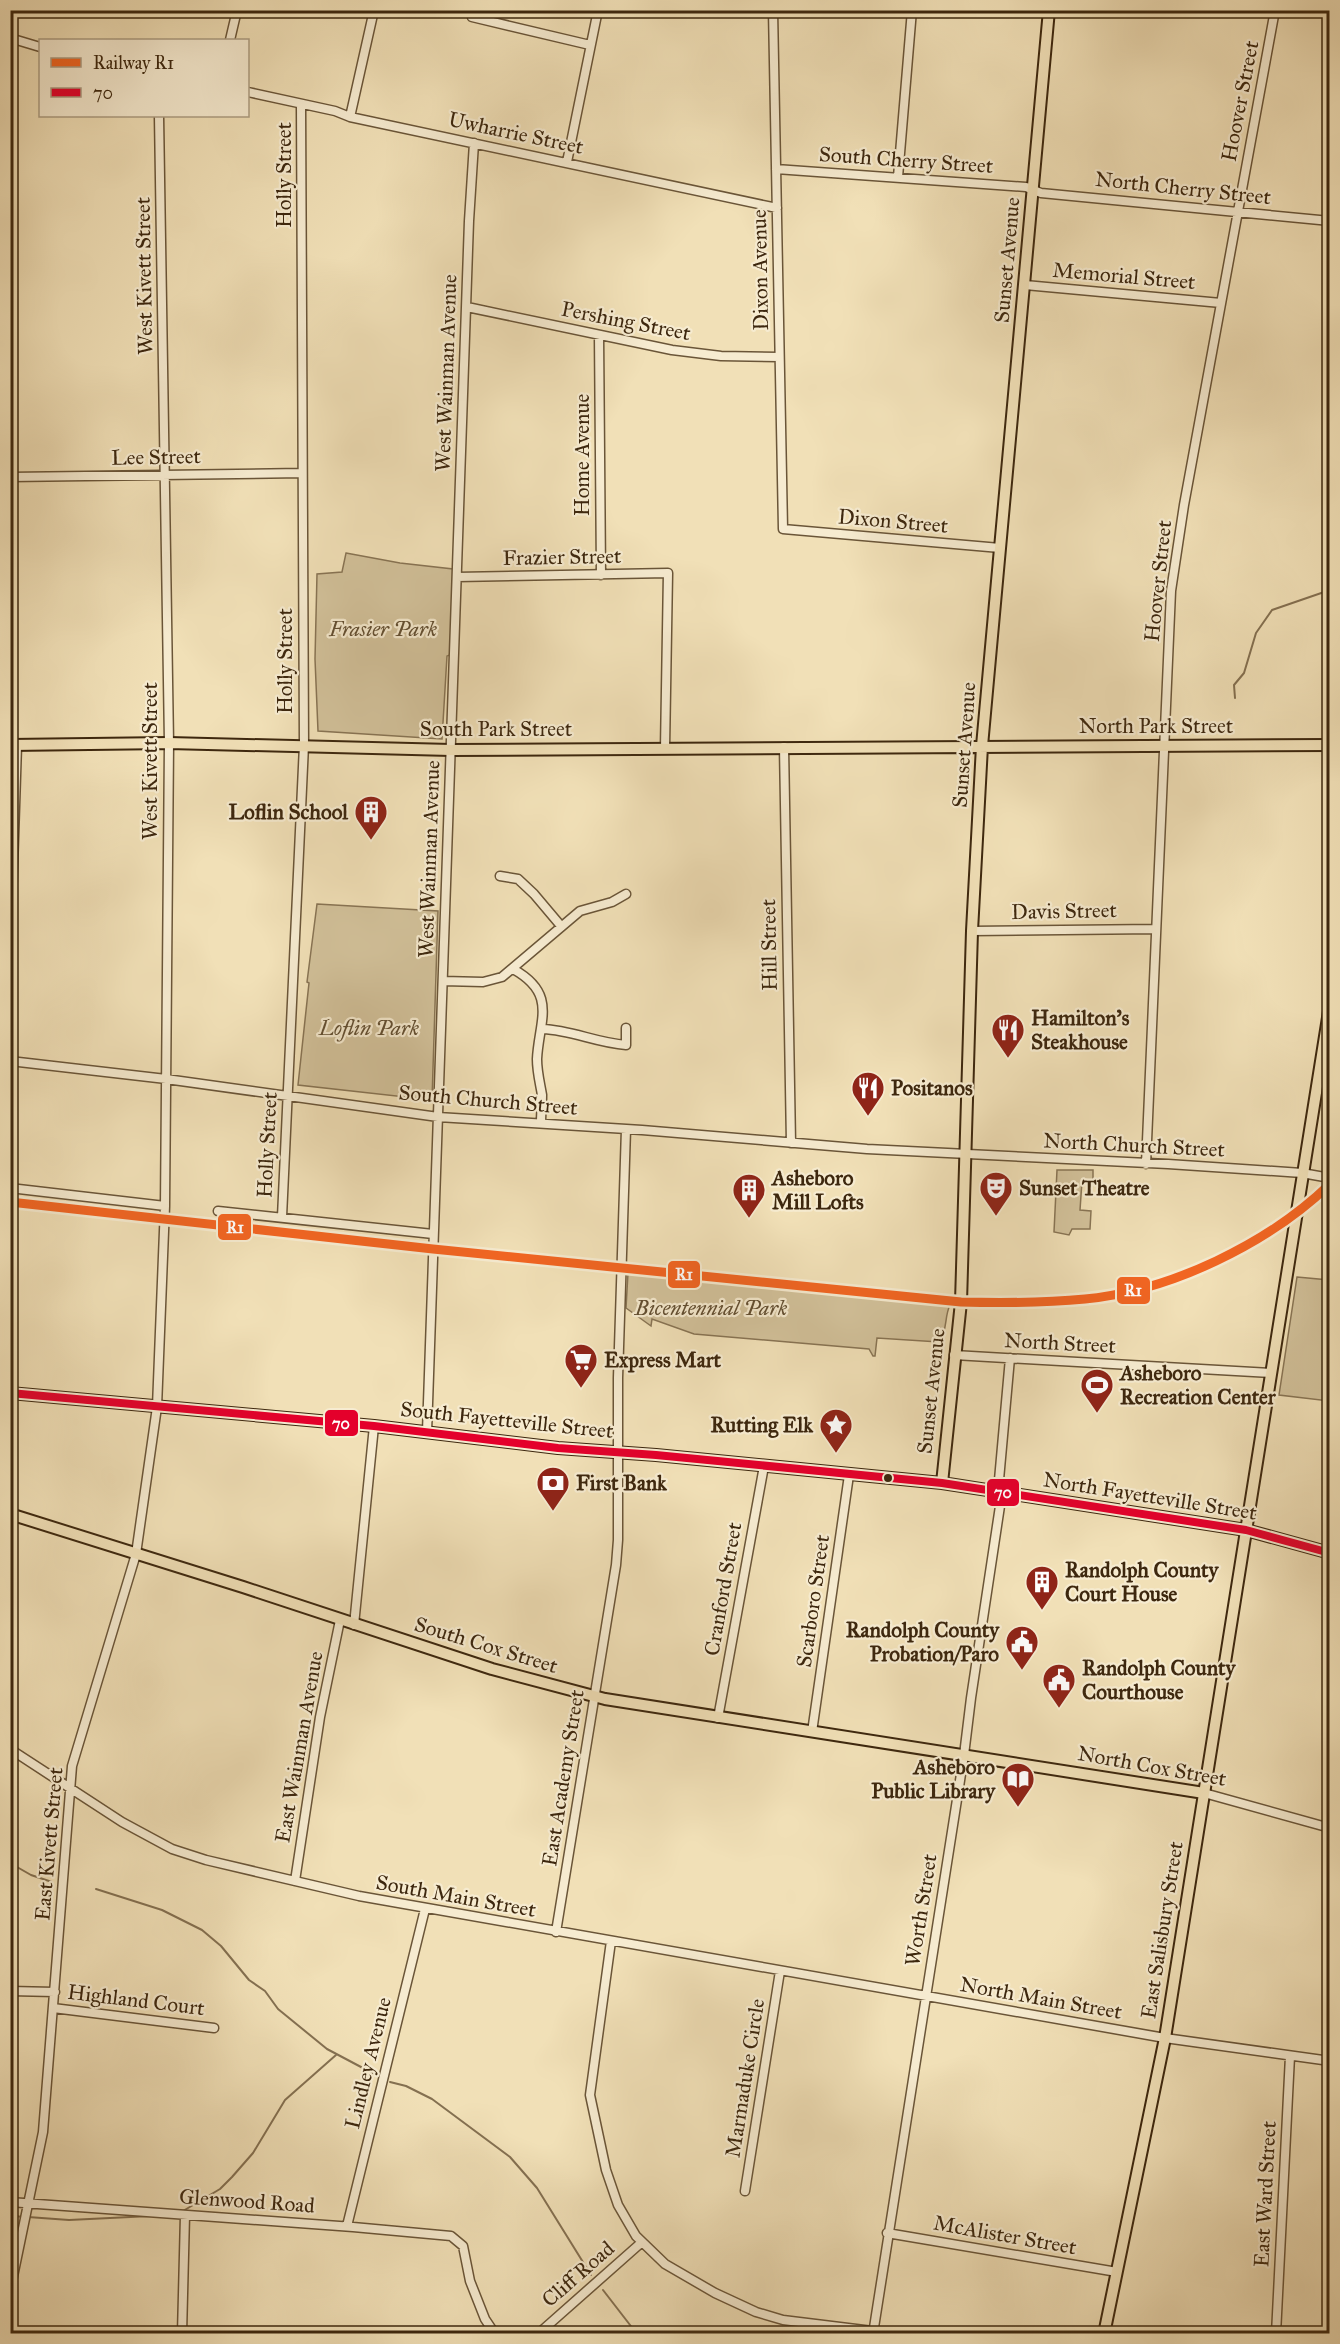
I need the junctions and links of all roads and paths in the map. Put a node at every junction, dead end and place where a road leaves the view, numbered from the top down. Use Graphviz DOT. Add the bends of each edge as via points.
graph roads {
  1 [pos="237,10"];
  2 [pos="374,10"];
  3 [pos="598,10"];
  4 [pos="773,10"];
  5 [pos="912,10"];
  6 [pos="1049,10"];
  7 [pos="1275,10"];
  8 [pos="472,17"];
  9 [pos="10,38"];
  10 [pos="230,39"];
  11 [pos="590,45"];
  12 [pos="39,47"];
  13 [pos="249,92"];
  14 [pos="301,104"];
  15 [pos="159,117"];
  16 [pos="350,117"];
  17 [pos="474,143"];
  18 [pos="567,162"];
  19 [pos="776,169"];
  20 [pos="898,177"];
  21 [pos="1033,190"];
  22 [pos="777,208"];
  23 [pos="1238,211"];
  24 [pos="1329,221"];
  25 [pos="1025,285"];
  26 [pos="1221,303"];
  27 [pos="467,307"];
  28 [pos="599,335"];
  29 [pos="779,357"];
  30 [pos="302,473"];
  31 [pos="166,475"];
  32 [pos="10,477"];
  33 [pos="783,529"];
  34 [pos="1000,548"];
  35 [pos="601,575"];
  36 [pos="457,577"];
  37 [pos="169,742"];
  38 [pos="14,745"];
  39 [pos="304,745"];
  40 [pos="1164,745"];
  41 [pos="1329,745"];
  42 [pos="982,746"];
  43 [pos="784,747"];
  44 [pos="665,748"];
  45 [pos="451,750"];
  46 [pos="500,876"];
  47 [pos="626,894"];
  48 [pos="561,926"];
  49 [pos="1156,929"];
  50 [pos="972,931"];
  51 [pos="10,960"];
  52 [pos="513,969"];
  53 [pos="443,981"];
  54 [pos="1329,1005"];
  55 [pos="626,1028"];
  56 [pos="543,1029"];
  57 [pos="10,1061"];
  58 [pos="166,1079"];
  59 [pos="288,1095"];
  60 [pos="438,1117"];
  61 [pos="541,1124"];
  62 [pos="626,1129"];
  63 [pos="791,1143"];
  64 [pos="965,1154"];
  65 [pos="1146,1164"];
  66 [pos="1302,1173"];
  67 [pos="1329,1178"];
  68 [pos="10,1188"];
  69 [pos="165,1206"];
  70 [pos="218,1211"];
  71 [pos="282,1217"];
  72 [pos="434,1234"];
  73 [pos="954,1355"];
  74 [pos="1010,1358"];
  75 [pos="1271,1373"];
  76 [pos="10,1393"];
  77 [pos="157,1407"];
  78 [pos="374,1426"];
  79 [pos="427,1432"];
  80 [pos="618,1451"];
  81 [pos="764,1466"];
  82 [pos="849,1474"];
  83 [pos="942,1483"];
  84 [pos="998,1491"];
  85 [pos="10,1514"];
  86 [pos="1246,1530"];
  87 [pos="1329,1553"];
  88 [pos="136,1554"];
  89 [pos="340,1620"];
  90 [pos="354,1625"];
  91 [pos="595,1697"];
  92 [pos="718,1718"];
  93 [pos="812,1732"];
  94 [pos="10,1749"];
  95 [pos="964,1755"];
  96 [pos="71,1790"];
  97 [pos="1204,1792"];
  98 [pos="1329,1828"];
  99 [pos="295,1881"];
  100 [pos="425,1909"];
  101 [pos="556,1932"];
  102 [pos="611,1941"];
  103 [pos="780,1971"];
  104 [pos="10,1991"];
  105 [pos="55,1992"];
  106 [pos="925,1996"];
  107 [pos="53,2008"];
  108 [pos="214,2028"];
  109 [pos="1165,2038"];
  110 [pos="1290,2055"];
  111 [pos="1329,2061"];
  112 [pos="745,2191"];
  113 [pos="10,2202"];
  114 [pos="28,2204"];
  115 [pos="185,2215"];
  116 [pos="347,2226"];
  117 [pos="888,2233"];
  118 [pos="642,2242"];
  119 [pos="1117,2272"];
  120 [pos="10,2291"];
  121 [pos="873,2332"];
  122 [pos="182,2334"];
  123 [pos="495,2334"];
  124 [pos="538,2334"];
  125 [pos="897,2334"];
  126 [pos="1104,2334"];
  127 [pos="1276,2334"];
  1 -- 10 [label="street"];
  2 -- 16 [label="street"];
  3 -- 11 [label="street"];
  4 -- 19 [label="street, Dixon Avenue"];
  5 -- 20 [label="street"];
  6 -- 21 [label="main road, Sunset Avenue"];
  7 -- 23 [label="street, Hoover Street"];
  8 -- 11 [label="street"];
  9 -- 12 [label="street"];
  11 -- 18 [label="street"];
  13 -- 14 [label="street, Uwharrie Street"];
  14 -- 16 [label="street, Uwharrie Street"];
  14 -- 30 [label="street, Holly Street"];
  15 -- 31 [label="street, West Kivett Street"];
  16 -- 17 [label="street, Uwharrie Street"];
  17 -- 18 [label="street, Uwharrie Street"];
  17 -- 27 [label="street, West Wainman Avenue"];
  18 -- 22 [label="street, Uwharrie Street"];
  19 -- 20 [label="street, South Cherry Street"];
  19 -- 22 [label="street, Dixon Avenue"];
  20 -- 21 [label="street, South Cherry Street"];
  21 -- 23 [label="street, North Cherry Street"];
  21 -- 25 [label="main road, Sunset Avenue"];
  22 -- 29 [label="street, Dixon Avenue"];
  23 -- 24 [label="street, North Cherry Street"];
  23 -- 26 [label="street, Hoover Street"];
  25 -- 26 [label="street, Memorial Street"];
  25 -- 34 [label="main road, Sunset Avenue"];
  26 -- 40 [label="street, Hoover Street" via="1172,591"];
  27 -- 28 [label="street, Pershing Street"];
  27 -- 36 [label="street, West Wainman Avenue"];
  28 -- 29 [label="street, Pershing Street" via="721,356"];
  28 -- 35 [label="street, Home Avenue"];
  29 -- 33 [label="street, Dixon Avenue"];
  30 -- 31 [label="street, Lee Street"];
  30 -- 39 [label="street, Holly Street"];
  31 -- 32 [label="street, Lee Street"];
  31 -- 37 [label="street, West Kivett Street"];
  33 -- 34 [label="street, Dixon Street"];
  34 -- 42 [label="main road, Sunset Avenue"];
  35 -- 36 [label="street, Frazier Street"];
  35 -- 44 [label="street, Frazier Street" via="668,573"];
  36 -- 45 [label="street, West Wainman Avenue"];
  37 -- 38 [label="main road, South Park Street"];
  37 -- 39 [label="main road, South Park Street"];
  37 -- 58 [label="street, West Kivett Street"];
  38 -- 51 [label="street"];
  39 -- 45 [label="main road, South Park Street"];
  39 -- 59 [label="street, Holly Street"];
  40 -- 41 [label="main road, North Park Street"];
  40 -- 42 [label="main road, North Park Street"];
  40 -- 49 [label="street, Hoover Street"];
  42 -- 43 [label="main road, South Park Street"];
  42 -- 50 [label="main road, Sunset Avenue"];
  43 -- 44 [label="main road, South Park Street"];
  43 -- 63 [label="street, Hill Street"];
  44 -- 45 [label="main road, South Park Street"];
  45 -- 53 [label="street, West Wainman Avenue"];
  46 -- 48 [label="street" via="518,879"];
  47 -- 48 [label="street" via="579,911"];
  48 -- 52 [label="street"];
  49 -- 50 [label="street, Davis Street"];
  49 -- 65 [label="street, Hoover Street"];
  50 -- 64 [label="main road, Sunset Avenue"];
  52 -- 53 [label="street" via="483,982"];
  52 -- 56 [label="street" via="540,995"];
  53 -- 60 [label="street, West Wainman Avenue"];
  54 -- 66 [label="main road, East Salisbury Street"];
  55 -- 56 [label="street" via="626,1045"];
  56 -- 61 [label="street" via="537,1059"];
  57 -- 58 [label="street, South Church Street"];
  58 -- 59 [label="street, South Church Street"];
  58 -- 69 [label="street, West Kivett Street"];
  59 -- 60 [label="street, South Church Street"];
  59 -- 71 [label="street, Holly Street"];
  60 -- 61 [label="street, South Church Street"];
  60 -- 72 [label="street, West Wainman Avenue"];
  61 -- 62 [label="street, South Church Street"];
  62 -- 63 [label="street, South Church Street"];
  62 -- 80 [label="street, East Academy Street"];
  63 -- 64 [label="street, South Church Street"];
  64 -- 65 [label="street, North Church Street"];
  64 -- 73 [label="main road, Sunset Avenue" via="961,1302"];
  65 -- 66 [label="street, North Church Street"];
  66 -- 67 [label="street, North Church Street"];
  66 -- 75 [label="main road, East Salisbury Street"];
  68 -- 69 [label="street"];
  69 -- 77 [label="street, West Kivett Street"];
  70 -- 71 [label="street"];
  71 -- 72 [label="street"];
  72 -- 79 [label="street, West Wainman Avenue"];
  73 -- 74 [label="street, North Street"];
  73 -- 83 [label="main road, Sunset Avenue"];
  74 -- 75 [label="street, North Street"];
  74 -- 84 [label="street, Worth Street"];
  75 -- 86 [label="main road, East Salisbury Street"];
  76 -- 77 [label="main road, South Fayetteville Street"];
  77 -- 78 [label="main road, South Fayetteville Street"];
  77 -- 88 [label="street, East Kivett Street"];
  78 -- 79 [label="main road, South Fayetteville Street"];
  78 -- 90 [label="street"];
  79 -- 80 [label="main road, South Fayetteville Street"];
  80 -- 81 [label="main road, South Fayetteville Street"];
  80 -- 91 [label="street, East Academy Street" via="616,1565"];
  81 -- 82 [label="main road, South Fayetteville Street"];
  81 -- 92 [label="street, Cranford Street"];
  82 -- 83 [label="main road, South Fayetteville Street"];
  82 -- 93 [label="street, Scarboro Street"];
  83 -- 84 [label="main road, South Fayetteville Street"];
  84 -- 86 [label="main road, North Fayetteville Street"];
  84 -- 95 [label="street, Worth Street" via="1000,1506"];
  85 -- 88 [label="main road, South Cox Street"];
  86 -- 87 [label="main road, North Fayetteville Street"];
  86 -- 97 [label="main road, East Salisbury Street"];
  88 -- 89 [label="main road, South Cox Street"];
  88 -- 96 [label="street, East Kivett Street" via="72,1767"];
  89 -- 90 [label="main road, South Cox Street"];
  89 -- 99 [label="street, East Wainman Avenue" via="320,1718"];
  90 -- 91 [label="main road, South Cox Street" via="530,1681"];
  91 -- 92 [label="main road, South Cox Street"];
  91 -- 101 [label="street, East Academy Street"];
  92 -- 93 [label="main road, South Cox Street"];
  93 -- 95 [label="main road, South Cox Street"];
  94 -- 96 [label="street, South Main Street"];
  95 -- 97 [label="main road, North Cox Street"];
  95 -- 106 [label="street, Worth Street"];
  96 -- 99 [label="street, South Main Street" via="172,1849"];
  96 -- 105 [label="street, East Kivett Street"];
  97 -- 98 [label="street, North Cox Street"];
  97 -- 109 [label="main road, East Salisbury Street"];
  99 -- 100 [label="street, South Main Street"];
  100 -- 101 [label="street, South Main Street"];
  100 -- 116 [label="street, Lindley Avenue"];
  101 -- 102 [label="street, South Main Street"];
  102 -- 103 [label="street, South Main Street"];
  102 -- 118 [label="street" via="590,2095 618,2205"];
  103 -- 106 [label="street, South Main Street"];
  103 -- 112 [label="street, Marmaduke Circle"];
  104 -- 105 [label="street"];
  105 -- 107 [label="street, East Kivett Street"];
  106 -- 109 [label="street, North Main Street"];
  106 -- 117 [label="street, Worth Street"];
  107 -- 108 [label="street, Highland Court"];
  107 -- 114 [label="street, East Kivett Street" via="43,2132"];
  109 -- 110 [label="street, North Main Street"];
  109 -- 119 [label="main road, East Salisbury Street"];
  110 -- 111 [label="street, North Main Street"];
  110 -- 127 [label="street, East Ward Street"];
  113 -- 114 [label="street, Glenwood Road"];
  114 -- 115 [label="street, Glenwood Road"];
  114 -- 120 [label="street, East Kivett Street"];
  115 -- 116 [label="street, Glenwood Road"];
  115 -- 122 [label="street"];
  116 -- 123 [label="street, Glenwood Road" via="451,2236 463,2246 470,2281"];
  117 -- 119 [label="street, McAlister Street"];
  117 -- 121 [label="street, Worth Street"];
  118 -- 121 [label="street" via="665,2264 756,2312 783,2320"];
  118 -- 124 [label="street, Cliff Road"];
  119 -- 126 [label="main road, East Salisbury Street"];
  121 -- 125 [label="street"];
}
